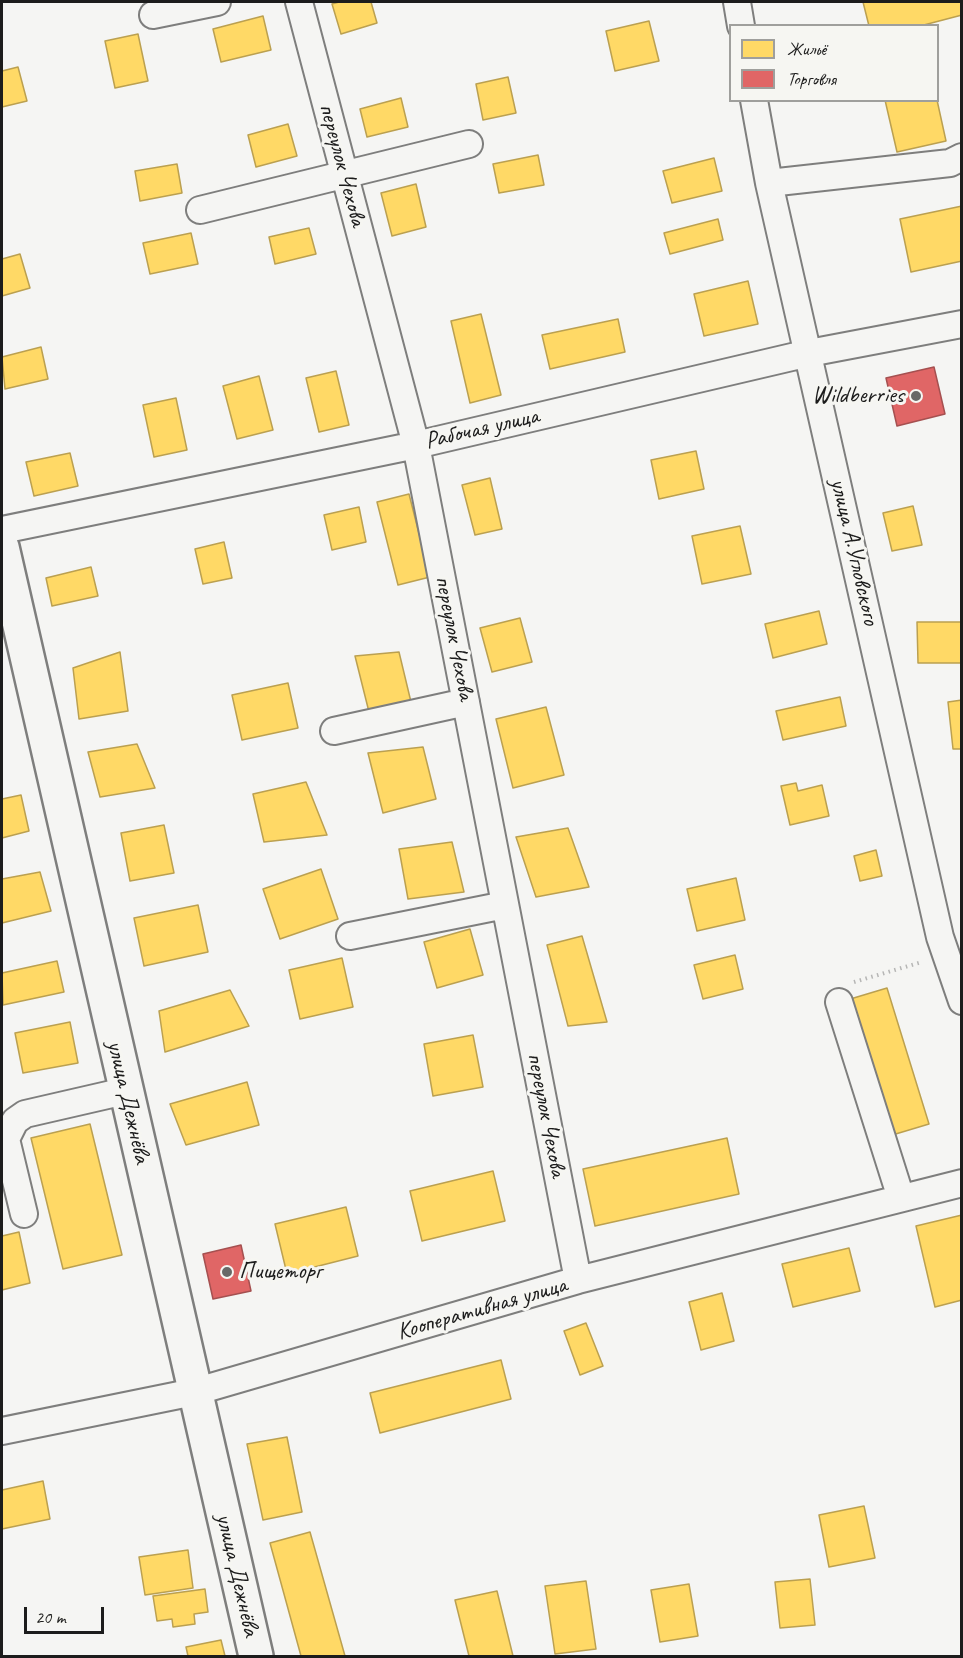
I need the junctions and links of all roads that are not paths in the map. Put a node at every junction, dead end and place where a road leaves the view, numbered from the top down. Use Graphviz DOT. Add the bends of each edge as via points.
graph roads {
  1 [pos="218,2"];
  2 [pos="298,2"];
  3 [pos="737,2"];
  4 [pos="153,15"];
  5 [pos="741,24"];
  6 [pos="754,102"];
  7 [pos="469,144"];
  8 [pos="962,157"];
  9 [pos="345,176"];
  10 [pos="769,183"];
  11 [pos="200,210"];
  12 [pos="962,324"];
  13 [pos="809,353"];
  14 [pos="416,445"];
  15 [pos="2,530"];
  16 [pos="2,547"];
  17 [pos="466,702"];
  18 [pos="334,732"];
  19 [pos="506,905"];
  20 [pos="350,936"];
  21 [pos="962,1001"];
  22 [pos="840,1002"];
  23 [pos="126,1091"];
  24 [pos="962,1183"];
  25 [pos="901,1198"];
  26 [pos="24,1214"];
  27 [pos="578,1281"];
  28 [pos="194,1392"];
  29 [pos="2,1431"];
  30 [pos="256,1656"];
  1 -- 4 [label="street"];
  2 -- 9 [label="street, переулок Чехова"];
  3 -- 5 [label="street"];
  6 -- 10 [label="street, улица А.Угловского"];
  7 -- 9 [label="street"];
  8 -- 10 [label="street" via="950,163"];
  9 -- 11 [label="street"];
  9 -- 14 [label="street, переулок Чехова"];
  10 -- 13 [label="street, улица А.Угловского"];
  12 -- 13 [label="street, Рабочая улица"];
  13 -- 14 [label="street, Рабочая улица"];
  13 -- 21 [label="street, улица А.Угловского" via="946,955"];
  14 -- 15 [label="street, Рабочая улица"];
  14 -- 17 [label="street, переулок Чехова"];
  16 -- 23 [label="main road, улица Дежнёва"];
  17 -- 18 [label="street"];
  17 -- 19 [label="street, переулок Чехова"];
  19 -- 20 [label="street"];
  19 -- 27 [label="street, переулок Чехова"];
  22 -- 25 [label="street"];
  23 -- 26 [label="street" via="25,1114 15,1121 6,1139"];
  23 -- 28 [label="main road, улица Дежнёва"];
  24 -- 25 [label="street, Кооперативная улица"];
  25 -- 27 [label="street, Кооперативная улица"];
  27 -- 28 [label="street, Кооперативная улица"];
  28 -- 29 [label="street, Кооперативная улица"];
  28 -- 30 [label="main road, улица Дежнёва"];
}
